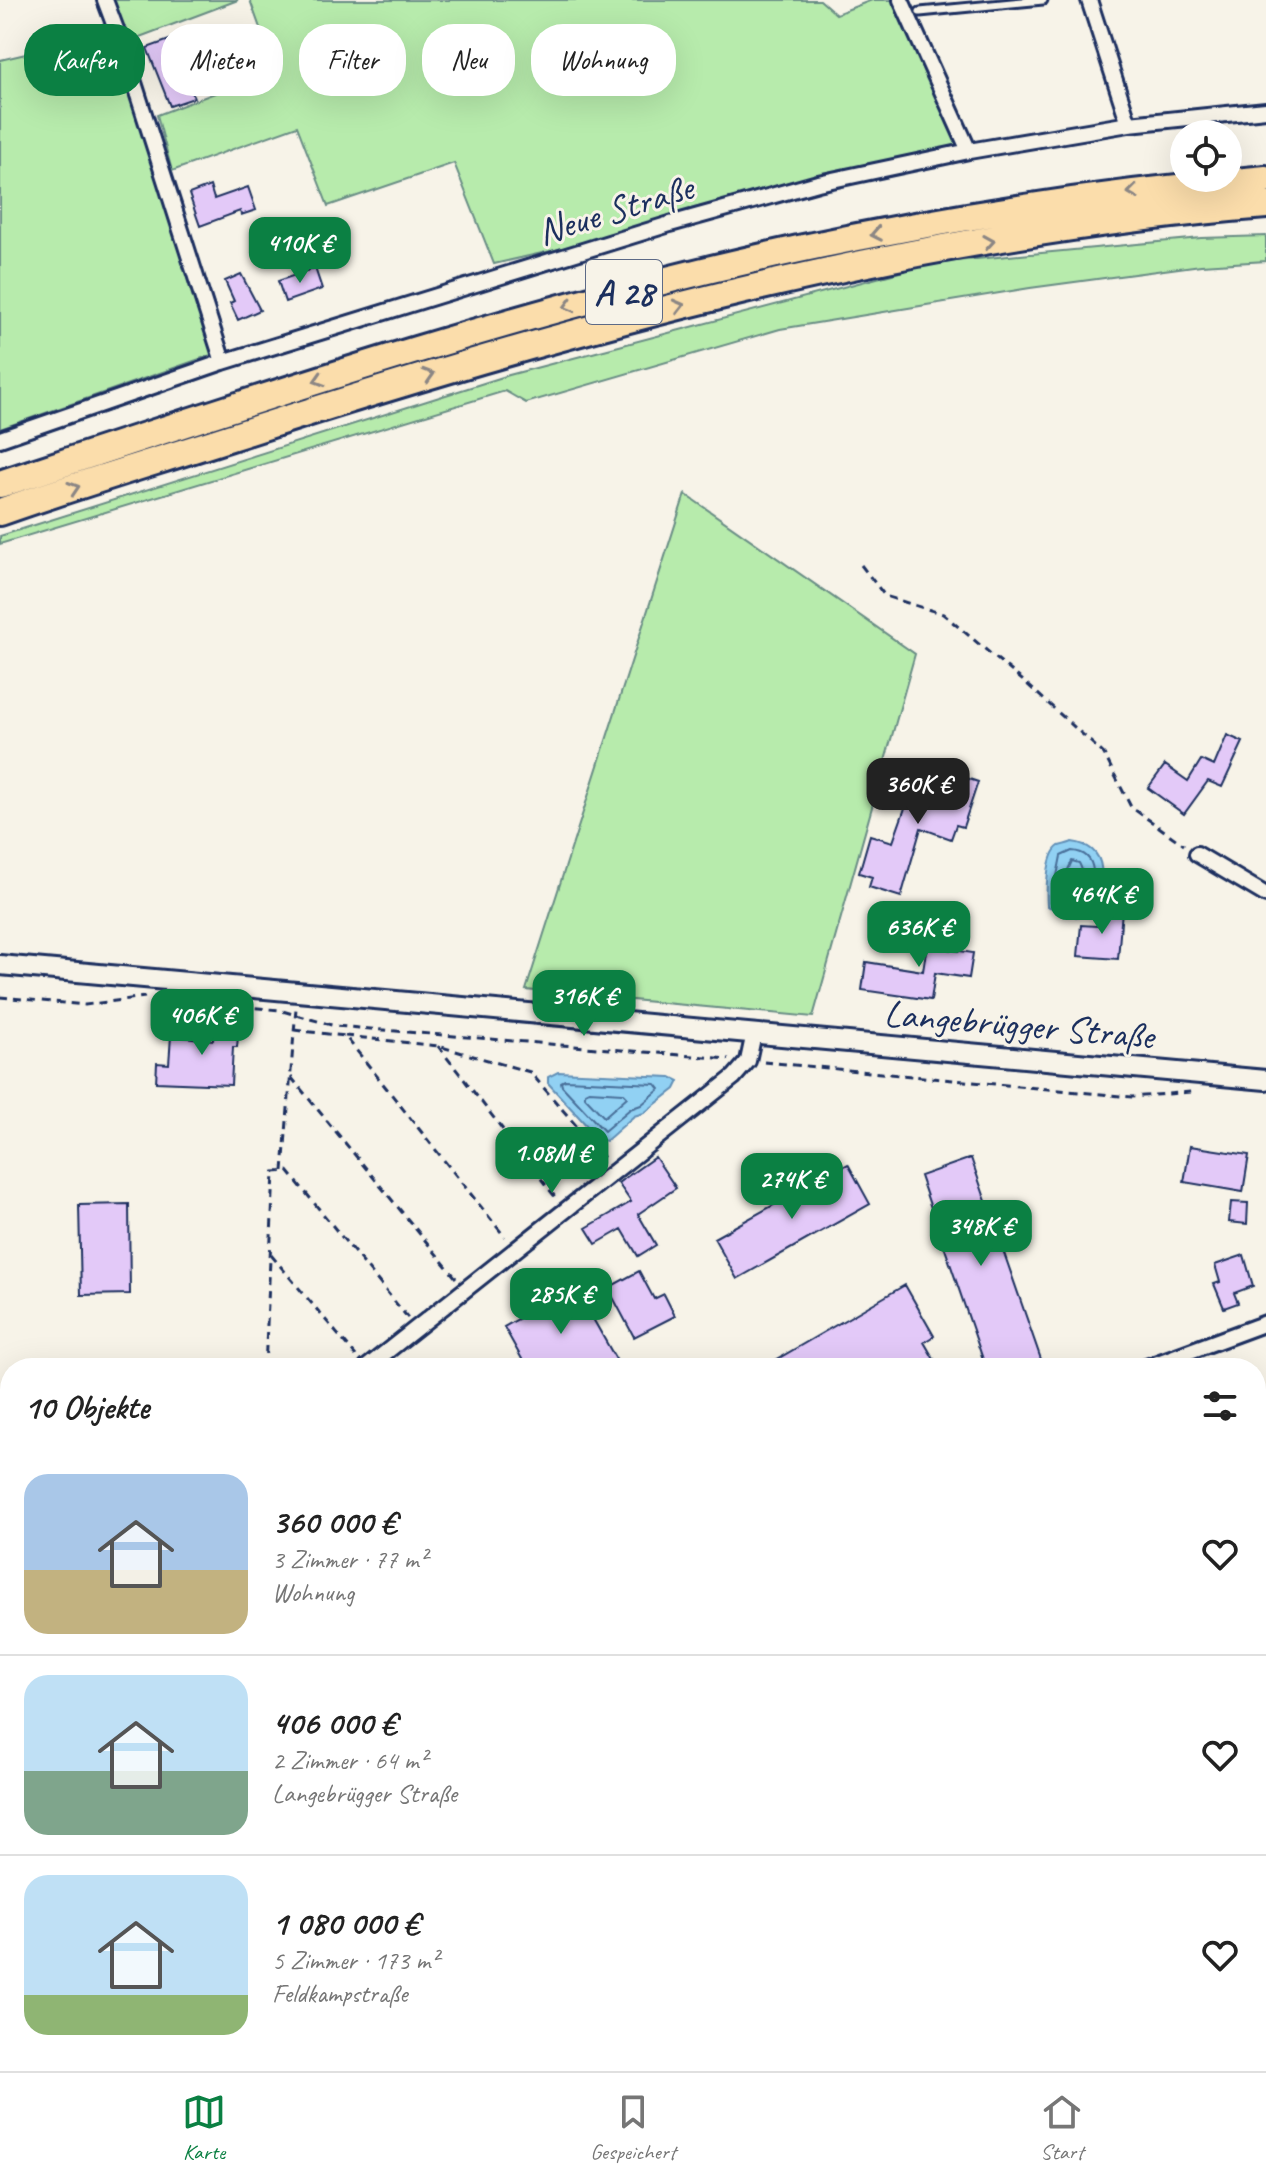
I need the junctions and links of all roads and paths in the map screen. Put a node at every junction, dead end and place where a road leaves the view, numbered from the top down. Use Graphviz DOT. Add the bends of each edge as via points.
graph roads {
  1 [pos="105,0"];
  2 [pos="901,0"];
  3 [pos="1043,0"];
  4 [pos="1089,0"];
  5 [pos="920,12"];
  6 [pos="1266,110"];
  7 [pos="1129,124"];
  8 [pos="969,151"];
  9 [pos="1266,179"];
  10 [pos="1266,205"];
  11 [pos="223,362"];
  12 [pos="0,439"];
  13 [pos="0,484"];
  14 [pos="0,512"];
  15 [pos="861,565"];
  16 [pos="1197,854"];
  17 [pos="1266,895"];
  18 [pos="0,965"];
  19 [pos="298,991"];
  20 [pos="0,997"];
  21 [pos="157,998"];
  22 [pos="173,1000"];
  23 [pos="296,1015"];
  24 [pos="294,1030"];
  25 [pos="754,1033"];
  26 [pos="345,1036"];
  27 [pos="438,1046"];
  28 [pos="748,1061"];
  29 [pos="291,1077"];
  30 [pos="1266,1080"];
  31 [pos="1191,1092"];
  32 [pos="614,1170"];
  33 [pos="283,1171"];
  34 [pos="565,1209"];
  35 [pos="515,1249"];
  36 [pos="271,1254"];
  37 [pos="465,1289"];
  38 [pos="1266,1323"];
  39 [pos="416,1328"];
  40 [pos="266,1358"];
  41 [pos="359,1358"];
  42 [pos="378,1358"];
  43 [pos="1171,1358"];
  1 -- 11 [label="street"];
  2 -- 8 [label="street"];
  3 -- 5 [label="lane"];
  4 -- 7 [label="street"];
  6 -- 7 [label="street, Neue Straße"];
  7 -- 8 [label="street, Neue Straße"];
  8 -- 11 [label="street, Neue Straße" via="818,183 670,224"];
  9 -- 13 [label="highway, A 28, one-way" via="967,217 677,278 285,390"];
  14 -- 10 [label="highway, A 28, one-way" via="433,373 762,285 1056,231"];
  11 -- 12 [label="street, Neue Straße"];
  15 -- 16 [label="path" via="885,596 943,614 1028,685 1104,754 1131,807"];
  16 -- 17 [label="street"];
  18 -- 19 [label="street, Langebrügger Straße"];
  19 -- 23 [label="path"];
  19 -- 25 [label="street, Langebrügger Straße"];
  20 -- 21 [label="path" via="85,1005"];
  22 -- 23 [label="path"];
  23 -- 24 [label="path"];
  23 -- 28 [label="path" via="335,1026"];
  24 -- 26 [label="path"];
  24 -- 29 [label="path"];
  25 -- 28 [label="street"];
  25 -- 30 [label="street, Langebrügger Straße"];
  26 -- 27 [label="path"];
  26 -- 35 [label="path"];
  27 -- 32 [label="path" via="530,1072"];
  27 -- 34 [label="path"];
  28 -- 31 [label="path" via="1132,1097"];
  28 -- 32 [label="street"];
  29 -- 33 [label="path"];
  29 -- 37 [label="path"];
  32 -- 34 [label="street"];
  33 -- 36 [label="path" via="274,1172"];
  33 -- 39 [label="path"];
  34 -- 35 [label="street"];
  35 -- 37 [label="street"];
  36 -- 40 [label="path"];
  36 -- 41 [label="path"];
  37 -- 39 [label="street"];
  38 -- 43 [label="street"];
  39 -- 42 [label="street"];
}
